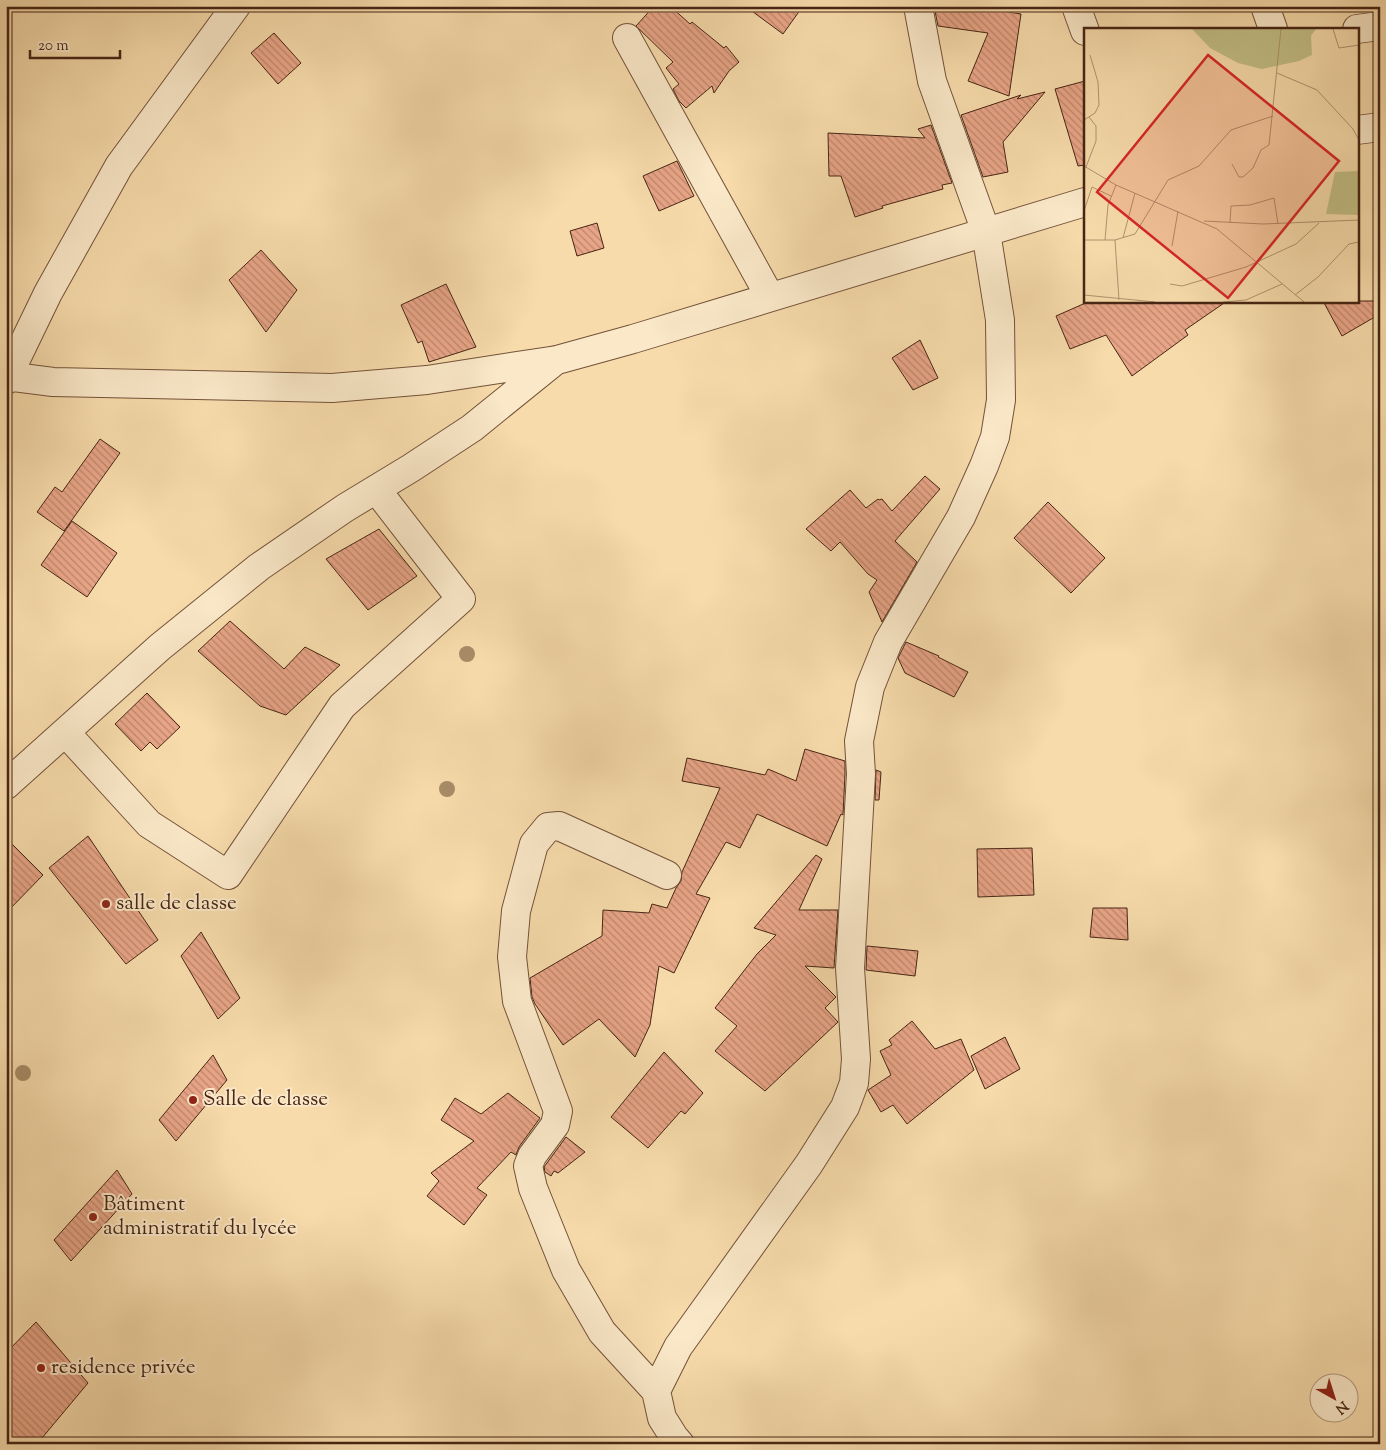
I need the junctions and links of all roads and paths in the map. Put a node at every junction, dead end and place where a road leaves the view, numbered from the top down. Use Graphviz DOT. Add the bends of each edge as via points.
graph roads {
  1 [pos="236,6"];
  2 [pos="918,6"];
  3 [pos="1076,6"];
  4 [pos="1265,6"];
  5 [pos="1380,26"];
  6 [pos="1084,28"];
  7 [pos="1273,28"];
  8 [pos="1358,29"];
  9 [pos="627,38"];
  10 [pos="1380,127"];
  11 [pos="1358,130"];
  12 [pos="1084,202"];
  13 [pos="986,232"];
  14 [pos="770,297"];
  15 [pos="557,360"];
  16 [pos="7,377"];
  17 [pos="376,489"];
  18 [pos="65,732"];
  19 [pos="6,785"];
  20 [pos="667,875"];
  21 [pos="656,1391"];
  22 [pos="680,1444"];
  1 -- 16 [label="street" via="119,166 48,292"];
  2 -- 13 [label="street" via="932,81"];
  3 -- 6 [label="street"];
  4 -- 7 [label="street"];
  5 -- 8 [label="street"];
  9 -- 14 [label="street"];
  10 -- 11 [label="street"];
  12 -- 13 [label="street"];
  13 -- 14 [label="street"];
  13 -- 21 [label="street" via="1000,320 1001,400 995,437 961,517 888,642 870,687 859,741 861,774 850,968 856,1059 854,1083 845,1107 809,1164 678,1347"];
  14 -- 15 [label="street"];
  15 -- 16 [label="street" via="427,380 332,388 53,382"];
  15 -- 17 [label="street" via="472,428"];
  17 -- 18 [label="street" via="259,567 160,647"];
  17 -- 18 [label="street" via="461,599 342,706 228,875 149,824"];
  18 -- 19 [label="street"];
  20 -- 21 [label="street" via="559,826 548,827 534,844 516,911 512,957 517,1001 558,1111 556,1125 528,1166 532,1188 566,1270 602,1332"];
  21 -- 22 [label="street" via="662,1418"];
}
